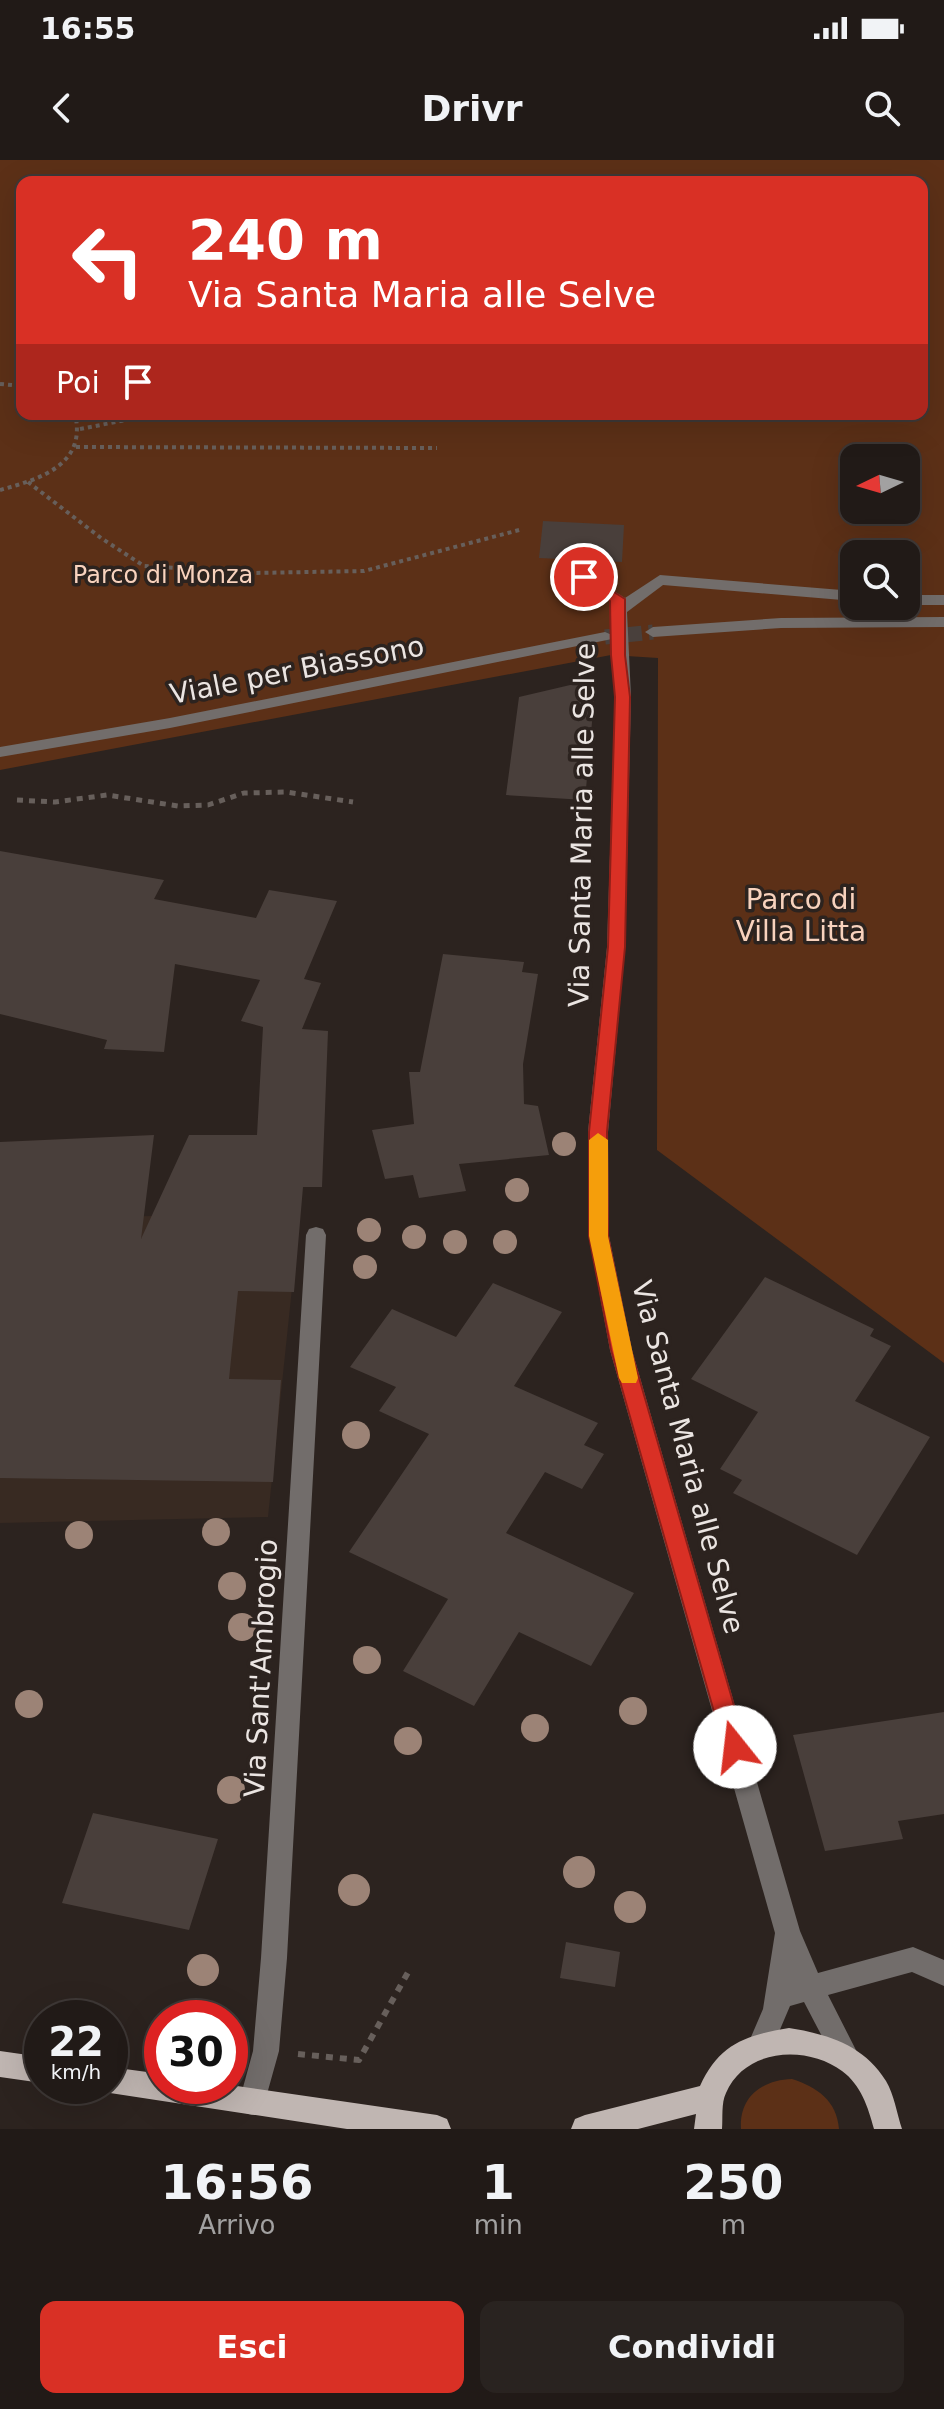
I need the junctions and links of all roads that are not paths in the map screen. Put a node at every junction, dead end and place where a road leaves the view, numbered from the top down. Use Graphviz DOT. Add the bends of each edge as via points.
graph roads {
  1 [pos="584,577"];
  2 [pos="840,595"];
  3 [pos="920,600"];
  4 [pos="944,600"];
  5 [pos="618,611"];
  6 [pos="944,622"];
  7 [pos="653,632"];
  8 [pos="605,637"];
  9 [pos="0,752"];
  10 [pos="316,1235"];
  11 [pos="787,1931"];
  12 [pos="944,1973"];
  13 [pos="812,1988"];
  14 [pos="779,1996"];
  15 [pos="761,2044"];
  16 [pos="847,2058"];
  17 [pos="0,2064"];
  18 [pos="24,2067"];
  19 [pos="128,2083"];
  20 [pos="710,2097"];
  21 [pos="252,2102"];
  22 [pos="890,2128"];
  23 [pos="437,2129"];
  24 [pos="585,2129"];
  25 [pos="708,2129"];
  1 -- 5 [label="street, Via Santa Maria alle Selve" via="618,599"];
  2 -- 5 [label="street" via="660,580"];
  3 -- 4 [label="street"];
  5 -- 11 [label="street, Via Santa Maria alle Selve" via="623,697 616,947 598,1132 599,1236 621,1350"];
  6 -- 7 [label="street" via="781,623"];
  8 -- 9 [label="street, Viale per Biassono"];
  10 -- 21 [label="street, Via Sant'Ambrogio" via="266,2051"];
  11 -- 13 [label="street, Via Santa Maria alle Selve"];
  11 -- 14 [label="street, Via Santa Maria alle Selve"];
  12 -- 13 [label="street" via="913,1959"];
  13 -- 14 [label="street"];
  13 -- 16 [label="street, Via Santa Maria alle Selve"];
  14 -- 15 [label="street, Via Santa Maria alle Selve"];
  15 -- 16 [label="main road" via="789,2039 820,2044"];
  15 -- 20 [label="main road" via="730,2064"];
  16 -- 22 [label="main road" via="874,2088"];
  17 -- 18 [label="main road"];
  19 -- 21 [label="main road"];
  20 -- 24 [label="main road"];
  20 -- 25 [label="main road"];
  21 -- 23 [label="main road"];
}
